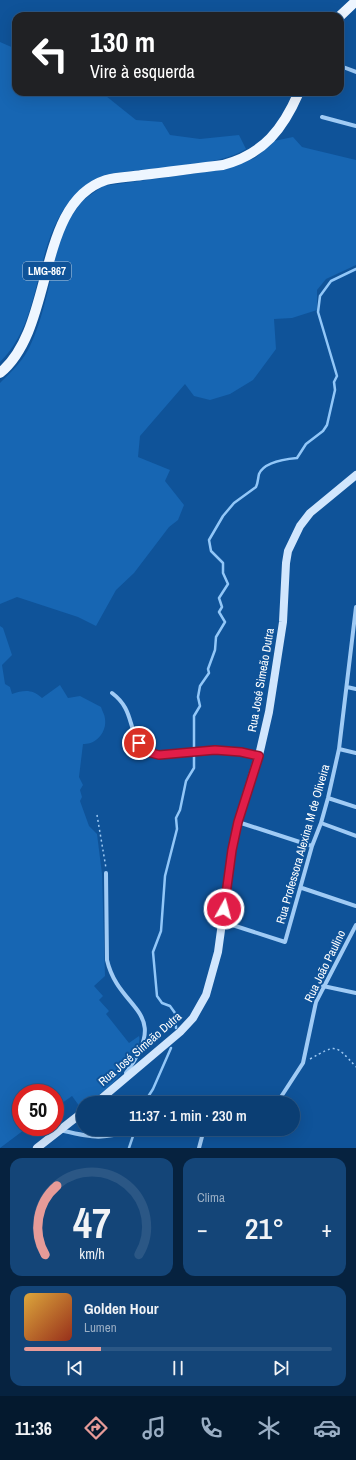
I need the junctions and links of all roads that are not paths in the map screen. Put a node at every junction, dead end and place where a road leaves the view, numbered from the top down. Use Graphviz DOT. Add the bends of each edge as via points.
graph roads {
  1 [pos="355,2"];
  2 [pos="344,12"];
  3 [pos="344,67"];
  4 [pos="356,72"];
  5 [pos="297,96"];
  6 [pos="322,117"];
  7 [pos="356,126"];
  8 [pos="0,373"];
  9 [pos="356,475"];
  10 [pos="356,607"];
  11 [pos="355,631"];
  12 [pos="346,687"];
  13 [pos="356,689"];
  14 [pos="112,692"];
  15 [pos="339,749"];
  16 [pos="356,753"];
  17 [pos="259,756"];
  18 [pos="328,798"];
  19 [pos="356,806"];
  20 [pos="238,822"];
  21 [pos="321,823"];
  22 [pos="356,836"];
  23 [pos="312,846"];
  24 [pos="106,873"];
  25 [pos="302,888"];
  26 [pos="356,906"];
  27 [pos="223,922"];
  28 [pos="356,925"];
  29 [pos="323,986"];
  30 [pos="356,993"];
  31 [pos="115,1088"];
  32 [pos="105,1096"];
  33 [pos="282,1096"];
  34 [pos="76,1117"];
  35 [pos="64,1127"];
  36 [pos="64,1131"];
  37 [pos="76,1134"];
  38 [pos="52,1136"];
  39 [pos="86,1136"];
  40 [pos="111,1136"];
  41 [pos="203,1136"];
  42 [pos="37,1148"];
  43 [pos="200,1148"];
  1 -- 2 [label="main road"];
  3 -- 4 [label="street"];
  5 -- 8 [label="main road, LMG-867" via="282,126 256,152 237,161 107,180 84,193 66,215 58,234 29,331 14,359"];
  6 -- 7 [label="street"];
  9 -- 17 [label="main road, Rua José Simeão Dutra" via="310,513 288,550 278,662"];
  10 -- 11 [label="street, Rua Professora Alexina M de Oliveira"];
  11 -- 12 [label="street, Rua Professora Alexina M de Oliveira"];
  12 -- 13 [label="street"];
  12 -- 15 [label="street, Rua Professora Alexina M de Oliveira"];
  14 -- 17 [label="street" via="126,707 139,743 151,753 168,755 215,750"];
  15 -- 16 [label="street"];
  15 -- 18 [label="street, Rua Professora Alexina M de Oliveira"];
  17 -- 20 [label="main road, Rua José Simeão Dutra"];
  18 -- 19 [label="street"];
  18 -- 21 [label="street, Rua Professora Alexina M de Oliveira"];
  20 -- 23 [label="street"];
  20 -- 27 [label="main road, Rua José Simeão Dutra"];
  21 -- 22 [label="street"];
  21 -- 23 [label="street, Rua Professora Alexina M de Oliveira"];
  23 -- 25 [label="street, Rua Professora Alexina M de Oliveira"];
  24 -- 31 [label="street" via="109,968 116,983 140,1012 146,1030 134,1063"];
  25 -- 26 [label="street"];
  25 -- 27 [label="street, Rua Professora Alexina M de Oliveira" via="286,942"];
  27 -- 31 [label="main road, Rua José Simeão Dutra" via="212,977 201,1006 180,1032"];
  28 -- 29 [label="street, Rua João Paulino"];
  29 -- 30 [label="street"];
  29 -- 33 [label="street, Rua João Paulino" via="312,1016 303,1063"];
  31 -- 32 [label="main road, Rua José Simeão Dutra"];
  34 -- 35 [label="main road"];
  36 -- 37 [label="street"];
  38 -- 42 [label="main road"];
  39 -- 40 [label="street"];
  41 -- 43 [label="street"];
}
